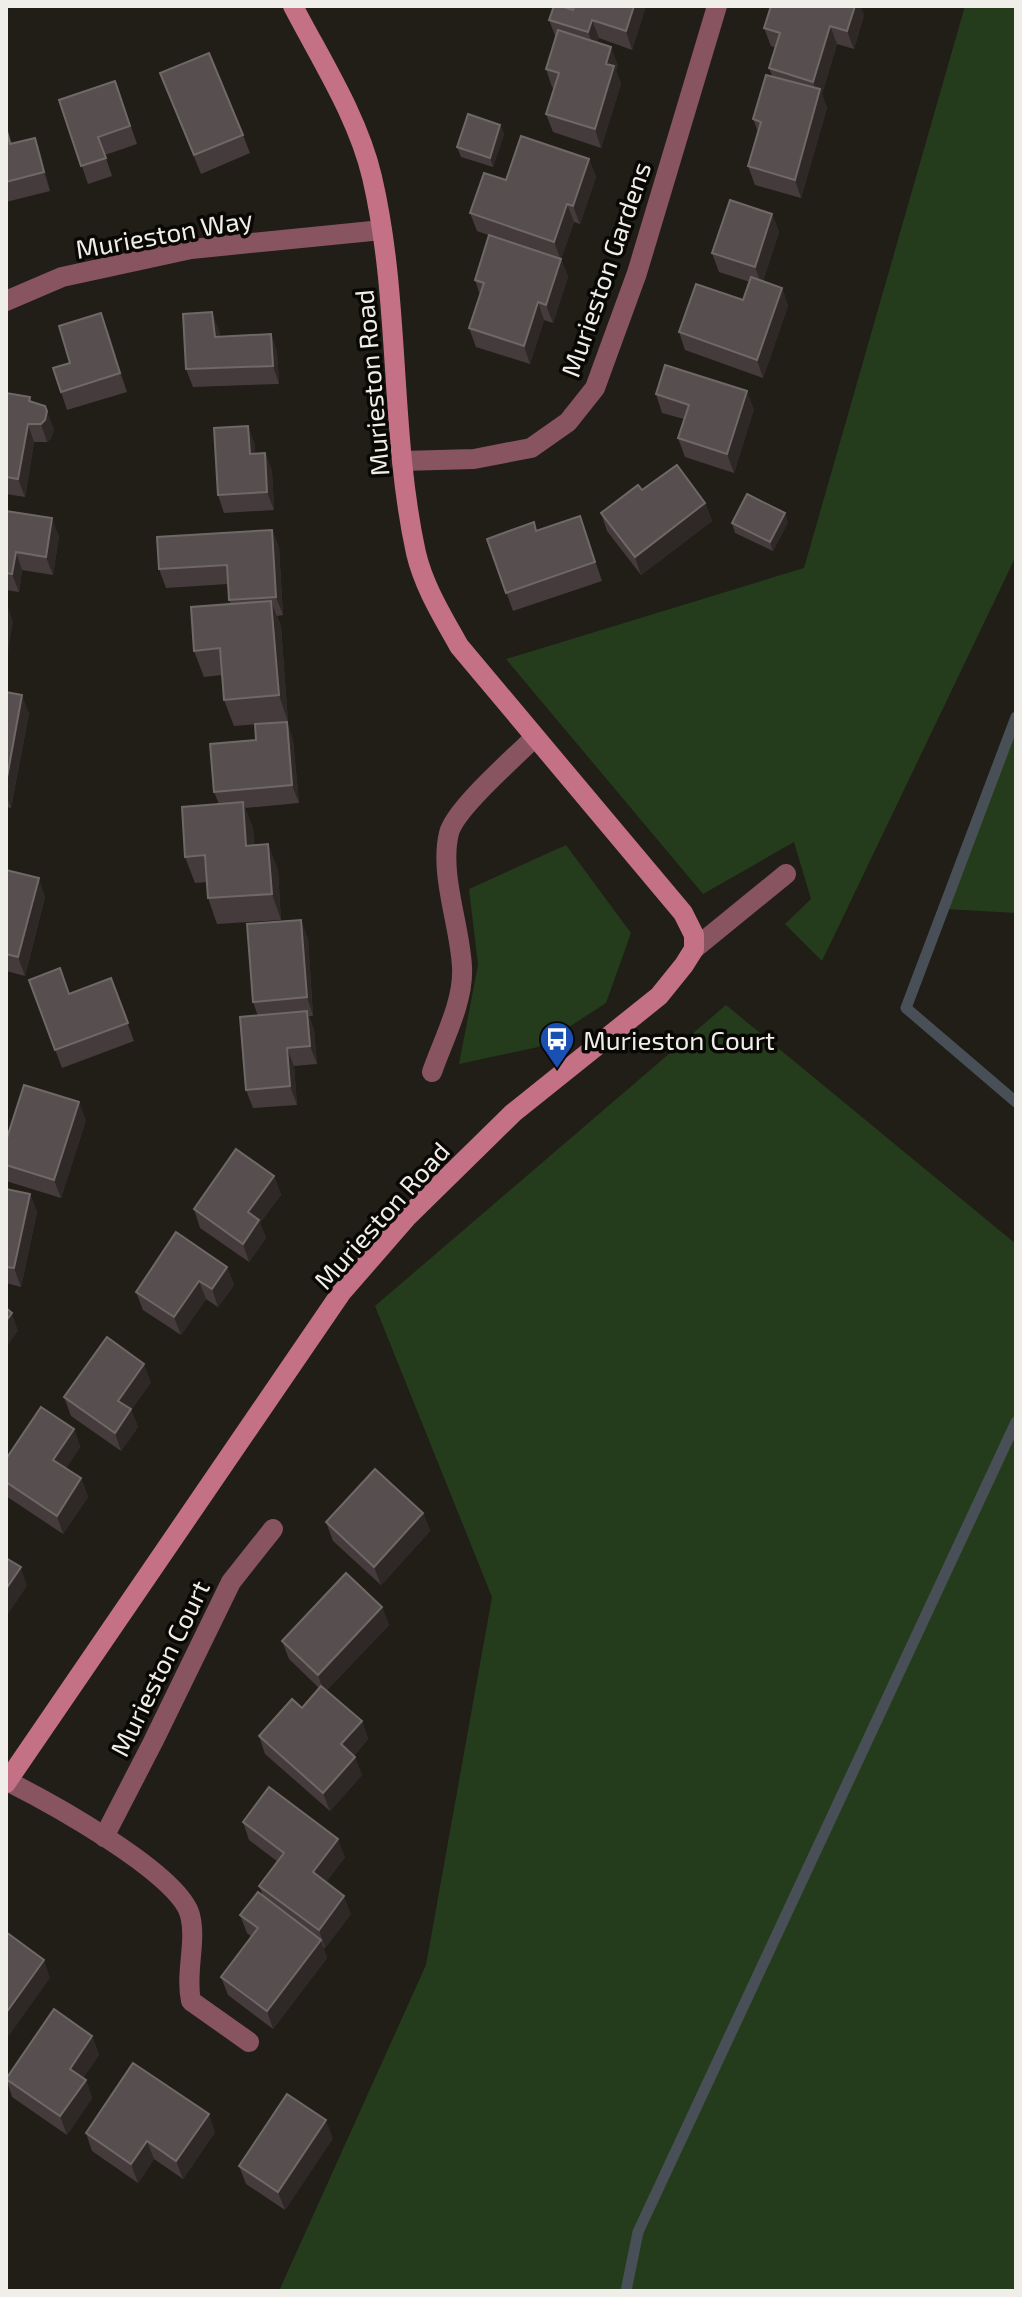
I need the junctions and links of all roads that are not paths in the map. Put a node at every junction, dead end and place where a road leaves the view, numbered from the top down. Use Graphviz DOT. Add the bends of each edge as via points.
graph roads {
  1 [pos="293,6"];
  2 [pos="717,6"];
  3 [pos="382,230"];
  4 [pos="6,301"];
  5 [pos="402,461"];
  6 [pos="534,738"];
  7 [pos="786,874"];
  8 [pos="694,949"];
  9 [pos="432,1072"];
  10 [pos="273,1529"];
  11 [pos="7,1782"];
  12 [pos="104,1837"];
  13 [pos="249,2042"];
  1 -- 3 [label="street, Murieston Road" via="349,114 372,174"];
  2 -- 5 [label="street, Murieston Gardens" via="637,273 595,388 568,422 531,448 474,459"];
  3 -- 4 [label="street, Murieston Way" via="191,249 62,277"];
  3 -- 5 [label="street, Murieston Road"];
  5 -- 6 [label="street, Murieston Road" via="417,554 432,598 459,646"];
  6 -- 8 [label="street, Murieston Road" via="683,913 694,935"];
  6 -- 9 [label="street" via="449,831 447,863 462,969 459,996"];
  7 -- 8 [label="street"];
  8 -- 11 [label="street, Murieston Road" via="659,996 513,1113 408,1216 341,1293"];
  10 -- 12 [label="street, Murieston Court" via="231,1582"];
  11 -- 12 [label="street" via="63,1809"];
  12 -- 13 [label="street" via="172,1889 190,1913 191,2001"];
}
